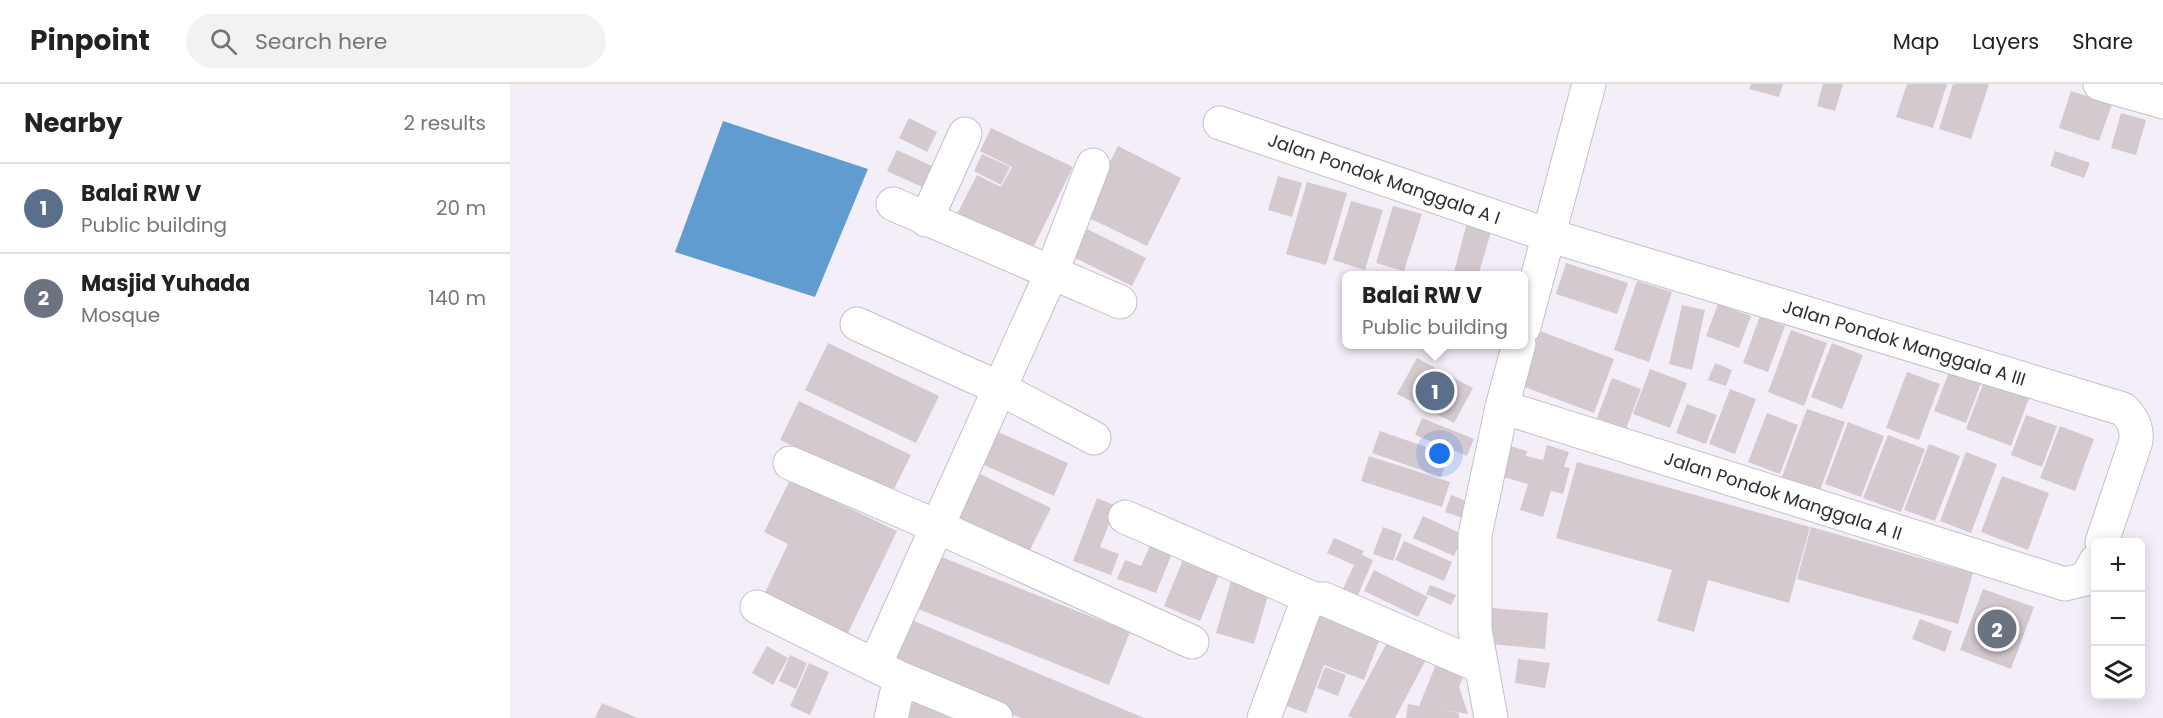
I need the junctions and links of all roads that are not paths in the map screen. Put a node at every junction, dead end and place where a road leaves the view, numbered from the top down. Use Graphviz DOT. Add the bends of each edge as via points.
graph roads {
  1 [pos="1589,84"];
  2 [pos="2100,84"];
  3 [pos="2163,102"];
  4 [pos="1220,123"];
  5 [pos="965,134"];
  6 [pos="1093,165"];
  7 [pos="893,204"];
  8 [pos="926,220"];
  9 [pos="1548,235"];
  10 [pos="1051,274"];
  11 [pos="1120,302"];
  12 [pos="1528,312"];
  13 [pos="857,324"];
  14 [pos="1518,349"];
  15 [pos="999,388"];
  16 [pos="1502,407"];
  17 [pos="1094,438"];
  18 [pos="790,463"];
  19 [pos="1125,517"];
  20 [pos="936,526"];
  21 [pos="2104,538"];
  22 [pos="2091,570"];
  23 [pos="1314,599"];
  24 [pos="757,606"];
  25 [pos="1192,642"];
  26 [pos="1482,667"];
  27 [pos="888,672"];
  28 [pos="891,718"];
  29 [pos="996,718"];
  30 [pos="1264,718"];
  31 [pos="1491,718"];
  1 -- 9 [label="street"];
  2 -- 3 [label="street"];
  4 -- 9 [label="street, Jalan Pondok Manggala A I"];
  5 -- 8 [label="street"];
  6 -- 10 [label="street"];
  7 -- 8 [label="street"];
  8 -- 10 [label="street"];
  9 -- 12 [label="street"];
  9 -- 21 [label="street, Jalan Pondok Manggala A III" via="2123,409 2132,418 2136,441"];
  10 -- 11 [label="street"];
  10 -- 15 [label="street"];
  13 -- 15 [label="street"];
  14 -- 16 [label="street"];
  15 -- 17 [label="street"];
  15 -- 20 [label="street"];
  16 -- 22 [label="street, Jalan Pondok Manggala A II" via="2065,584 2086,579"];
  16 -- 26 [label="street" via="1475,535 1475,630"];
  18 -- 20 [label="street"];
  19 -- 23 [label="street"];
  20 -- 25 [label="street"];
  20 -- 27 [label="street"];
  23 -- 26 [label="street" via="1324,599"];
  23 -- 30 [label="street" via="1305,607"];
  24 -- 27 [label="street"];
  26 -- 31 [label="street"];
  27 -- 28 [label="street"];
  27 -- 29 [label="street"];
}
